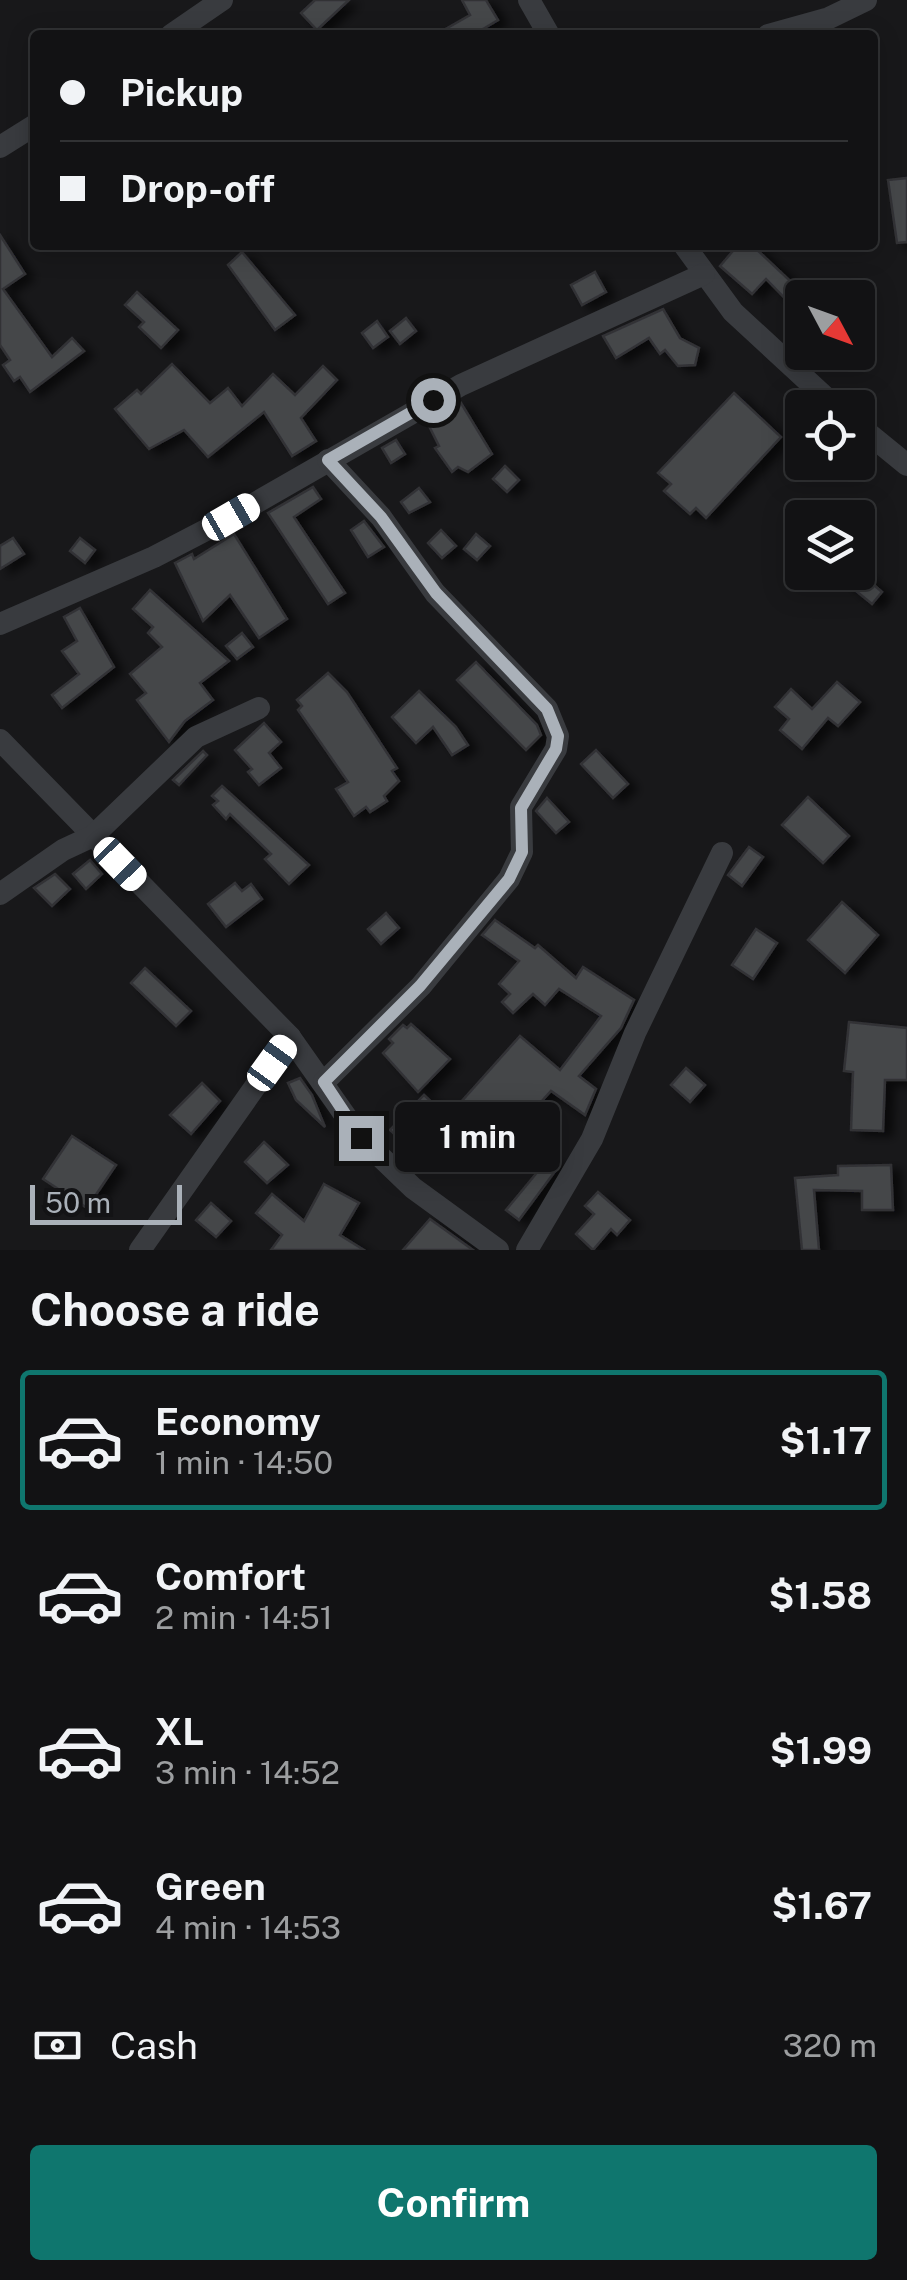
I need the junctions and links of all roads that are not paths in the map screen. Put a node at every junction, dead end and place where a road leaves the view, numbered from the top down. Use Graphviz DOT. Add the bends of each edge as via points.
graph roads {
  1 [pos="222,0"];
  2 [pos="529,0"];
  3 [pos="866,0"];
  4 [pos="179,30"];
  5 [pos="547,30"];
  6 [pos="786,30"];
  7 [pos="30,128"];
  8 [pos="0,147"];
  9 [pos="687,250"];
  10 [pos="704,274"];
  11 [pos="817,390"];
  12 [pos="875,439"];
  13 [pos="328,460"];
  14 [pos="907,465"];
  15 [pos="0,624"];
  16 [pos="259,708"];
  17 [pos="0,740"];
  18 [pos="93,836"];
  19 [pos="722,853"];
  20 [pos="0,894"];
  21 [pos="290,1037"];
  22 [pos="324,1082"];
  23 [pos="140,1250"];
  24 [pos="498,1250"];
  25 [pos="527,1250"];
  1 -- 4 [label="street"];
  2 -- 5 [label="street"];
  3 -- 6 [label="street"];
  7 -- 8 [label="street"];
  9 -- 10 [label="street"];
  10 -- 11 [label="street" via="760,340"];
  10 -- 13 [label="street" via="460,385"];
  12 -- 14 [label="street"];
  13 -- 15 [label="street" via="154,557"];
  13 -- 22 [label="street" via="381,517 436,593 547,709 558,736 521,808 522,852 509,879 420,986"];
  16 -- 18 [label="street" via="196,737"];
  17 -- 18 [label="street"];
  18 -- 20 [label="street"];
  18 -- 21 [label="street"];
  19 -- 25 [label="street" via="592,1139"];
  21 -- 22 [label="street"];
  21 -- 23 [label="street"];
  22 -- 24 [label="street" via="361,1138"];
}
